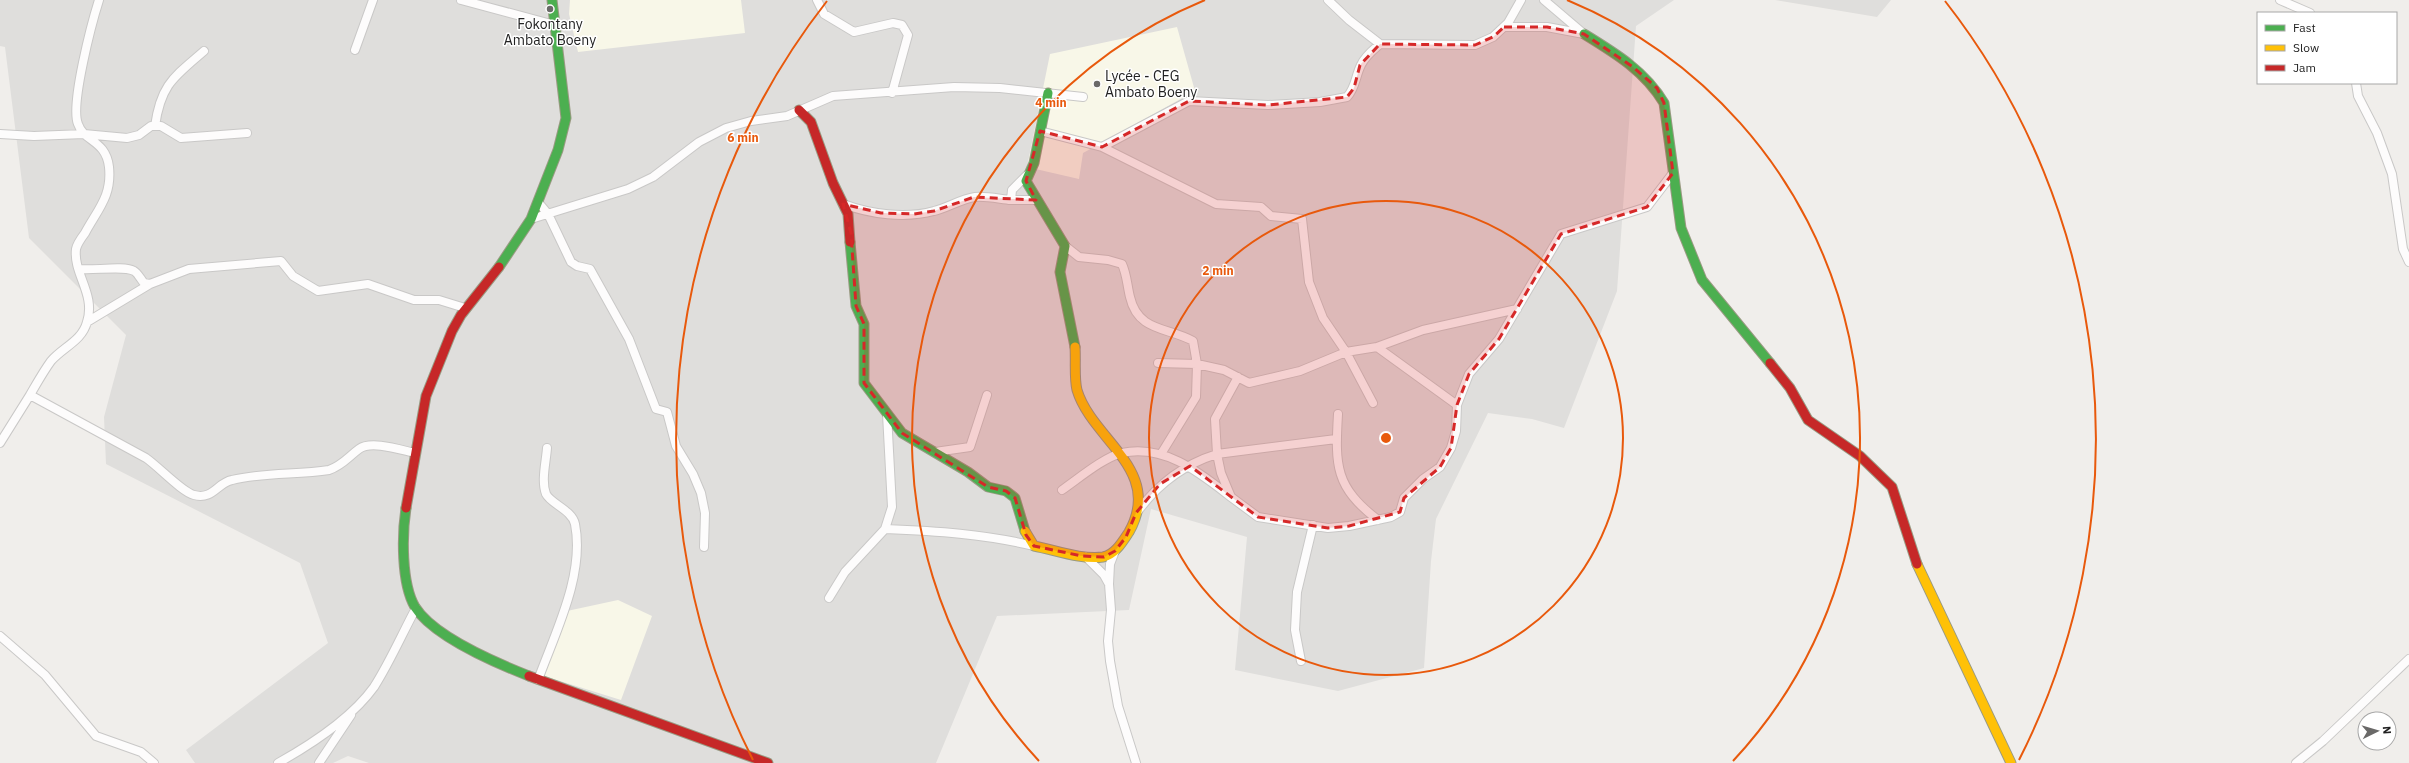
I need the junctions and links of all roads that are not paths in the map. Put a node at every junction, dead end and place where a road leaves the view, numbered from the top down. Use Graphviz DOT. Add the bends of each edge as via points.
graph roads {
  1 [pos="99,0"];
  2 [pos="373,0"];
  3 [pos="461,0"];
  4 [pos="552,0"];
  5 [pos="817,0"];
  6 [pos="1328,0"];
  7 [pos="1521,0"];
  8 [pos="1544,0"];
  9 [pos="2280,0"];
  10 [pos="2308,12"];
  11 [pos="555,25"];
  12 [pos="1504,27"];
  13 [pos="1584,34"];
  14 [pos="1380,44"];
  15 [pos="355,50"];
  16 [pos="204,51"];
  17 [pos="2356,84"];
  18 [pos="892,93"];
  19 [pos="1048,93"];
  20 [pos="1083,97"];
  21 [pos="799,110"];
  22 [pos="155,126"];
  23 [pos="1040,131"];
  24 [pos="247,133"];
  25 [pos="0,134"];
  26 [pos="84,134"];
  27 [pos="1102,147"];
  28 [pos="1673,173"];
  29 [pos="1027,175"];
  30 [pos="1012,200"];
  31 [pos="1036,200"];
  32 [pos="538,202"];
  33 [pos="843,204"];
  34 [pos="548,214"];
  35 [pos="531,219"];
  36 [pos="1065,246"];
  37 [pos="2409,262"];
  38 [pos="79,269"];
  39 [pos="150,284"];
  40 [pos="465,308"];
  41 [pos="1517,309"];
  42 [pos="87,322"];
  43 [pos="1376,347"];
  44 [pos="1346,352"];
  45 [pos="1158,362"];
  46 [pos="1197,364"];
  47 [pos="1238,377"];
  48 [pos="30,395"];
  49 [pos="987,395"];
  50 [pos="1373,403"];
  51 [pos="1457,405"];
  52 [pos="887,414"];
  53 [pos="1338,414"];
  54 [pos="1336,440"];
  55 [pos="0,443"];
  56 [pos="547,448"];
  57 [pos="935,452"];
  58 [pos="414,453"];
  59 [pos="1121,453"];
  60 [pos="1161,454"];
  61 [pos="1217,454"];
  62 [pos="1190,466"];
  63 [pos="1062,490"];
  64 [pos="1230,497"];
  65 [pos="1136,513"];
  66 [pos="1378,520"];
  67 [pos="1313,525"];
  68 [pos="885,529"];
  69 [pos="1034,546"];
  70 [pos="704,547"];
  71 [pos="1115,551"];
  72 [pos="1086,557"];
  73 [pos="1109,584"];
  74 [pos="828,598"];
  75 [pos="416,608"];
  76 [pos="0,636"];
  77 [pos="2409,659"];
  78 [pos="1301,661"];
  79 [pos="538,680"];
  80 [pos="355,709"];
  81 [pos="154,763"];
  82 [pos="278,763"];
  83 [pos="319,763"];
  84 [pos="768,763"];
  85 [pos="1136,763"];
  86 [pos="2011,763"];
  87 [pos="2296,763"];
  1 -- 26 [label="street" via="92,20 76,106 78,124"];
  2 -- 15 [label="street"];
  3 -- 11 [label="street"];
  4 -- 11 [label="street"];
  5 -- 18 [label="street" via="824,14 854,32 893,23 902,25 908,35"];
  6 -- 14 [label="street"];
  7 -- 12 [label="street"];
  8 -- 13 [label="street"];
  9 -- 10 [label="street"];
  11 -- 32 [label="street" via="566,118 558,150"];
  12 -- 13 [label="street" via="1547,27"];
  12 -- 14 [label="street" via="1493,38 1475,45"];
  13 -- 28 [label="street" via="1633,66 1657,88 1664,103"];
  14 -- 27 [label="street" via="1360,65 1354,88 1347,97 1320,102 1268,105 1189,101"];
  16 -- 22 [label="street" via="178,74 162,93"];
  17 -- 37 [label="street" via="2358,96 2377,133 2392,174 2404,249"];
  18 -- 19 [label="street" via="954,87"];
  18 -- 21 [label="street" via="851,93 833,96"];
  19 -- 20 [label="street"];
  19 -- 23 [label="street"];
  21 -- 33 [label="street" via="811,122"];
  21 -- 34 [label="street" via="787,116 751,120 726,128 699,142 653,177 628,189"];
  22 -- 24 [label="street" via="160,126 181,138"];
  22 -- 26 [label="street" via="127,138"];
  23 -- 27 [label="street"];
  23 -- 29 [label="street" via="1034,163"];
  25 -- 26 [label="street"];
  26 -- 38 [label="street" via="101,145 109,166 107,196 76,248"];
  27 -- 44 [label="street" via="1216,204 1261,206 1271,216 1302,219 1309,282 1323,318"];
  28 -- 41 [label="street" via="1647,207 1561,234"];
  28 -- 86 [label="street" via="1681,228 1702,280 1790,388 1808,420 1860,456 1892,487 1920,574"];
  29 -- 30 [label="street" via="1012,190"];
  29 -- 31 [label="street" via="1026,181"];
  30 -- 31 [label="street"];
  30 -- 33 [label="street" via="974,197 934,212 914,214 860,210"];
  31 -- 36 [label="street"];
  32 -- 34 [label="street"];
  32 -- 35 [label="street"];
  33 -- 52 [label="street" via="848,214 856,306 864,324 864,383"];
  34 -- 35 [label="street"];
  34 -- 70 [label="street" via="571,262 577,266 590,268 630,339 656,409 668,412 676,446 701,492 705,513"];
  35 -- 40 [label="street" via="506,258"];
  36 -- 46 [label="street" via="1079,257 1122,264 1136,312 1145,323 1193,341"];
  36 -- 59 [label="street" via="1060,272 1074,338 1077,390 1093,420"];
  38 -- 39 [label="street" via="93,271 126,268 135,271 144,283"];
  38 -- 42 [label="street" via="89,295"];
  39 -- 40 [label="street" via="189,268 281,261 293,276 318,291 368,284 414,300 439,300"];
  39 -- 42 [label="street"];
  40 -- 58 [label="street" via="452,331 426,396"];
  41 -- 43 [label="street" via="1422,330"];
  41 -- 51 [label="street" via="1499,339 1469,374"];
  42 -- 48 [label="street" via="79,337 52,360"];
  43 -- 44 [label="street"];
  43 -- 51 [label="street"];
  44 -- 47 [label="street" via="1300,371 1249,383"];
  44 -- 50 [label="street"];
  45 -- 46 [label="street"];
  46 -- 47 [label="street" via="1224,370"];
  46 -- 60 [label="street" via="1196,396"];
  47 -- 61 [label="street" via="1215,419"];
  48 -- 55 [label="street"];
  48 -- 58 [label="street" via="146,458 161,468 186,492 195,496 206,496 216,492 221,484 229,480 253,475 329,470 341,466 360,448 386,446"];
  49 -- 57 [label="street" via="970,447"];
  51 -- 66 [label="street" via="1456,431 1452,448 1440,467 1404,498 1400,512"];
  52 -- 57 [label="street" via="902,433"];
  52 -- 68 [label="street" via="892,507"];
  53 -- 54 [label="street"];
  54 -- 61 [label="street"];
  54 -- 66 [label="street" via="1341,478 1346,488"];
  56 -- 79 [label="street" via="544,486 547,496 563,508 575,522 578,556 571,586"];
  57 -- 69 [label="street" via="988,487 1006,491 1015,498 1026,535"];
  58 -- 75 [label="street" via="405,514 404,554 410,596"];
  59 -- 60 [label="street"];
  59 -- 63 [label="street"];
  59 -- 65 [label="street" via="1139,496"];
  60 -- 62 [label="street"];
  61 -- 62 [label="street"];
  61 -- 64 [label="street"];
  62 -- 64 [label="street"];
  62 -- 65 [label="street" via="1160,484"];
  64 -- 67 [label="street" via="1258,517"];
  65 -- 71 [label="street" via="1129,532"];
  66 -- 67 [label="street" via="1328,528"];
  67 -- 78 [label="street" via="1297,592 1295,630"];
  68 -- 69 [label="street" via="958,532 998,537"];
  68 -- 74 [label="street" via="845,572"];
  69 -- 72 [label="street"];
  71 -- 72 [label="street" via="1104,557"];
  71 -- 73 [label="street" via="1110,564"];
  72 -- 73 [label="street" via="1104,575"];
  73 -- 85 [label="street" via="1110,661 1118,706"];
  75 -- 79 [label="street" via="437,628 486,659"];
  75 -- 80 [label="street" via="374,686"];
  76 -- 81 [label="street" via="45,675 96,736 141,752"];
  77 -- 87 [label="street" via="2323,741"];
  79 -- 84 [label="street"];
  80 -- 82 [label="street" via="302,750"];
  80 -- 83 [label="street"];
}
